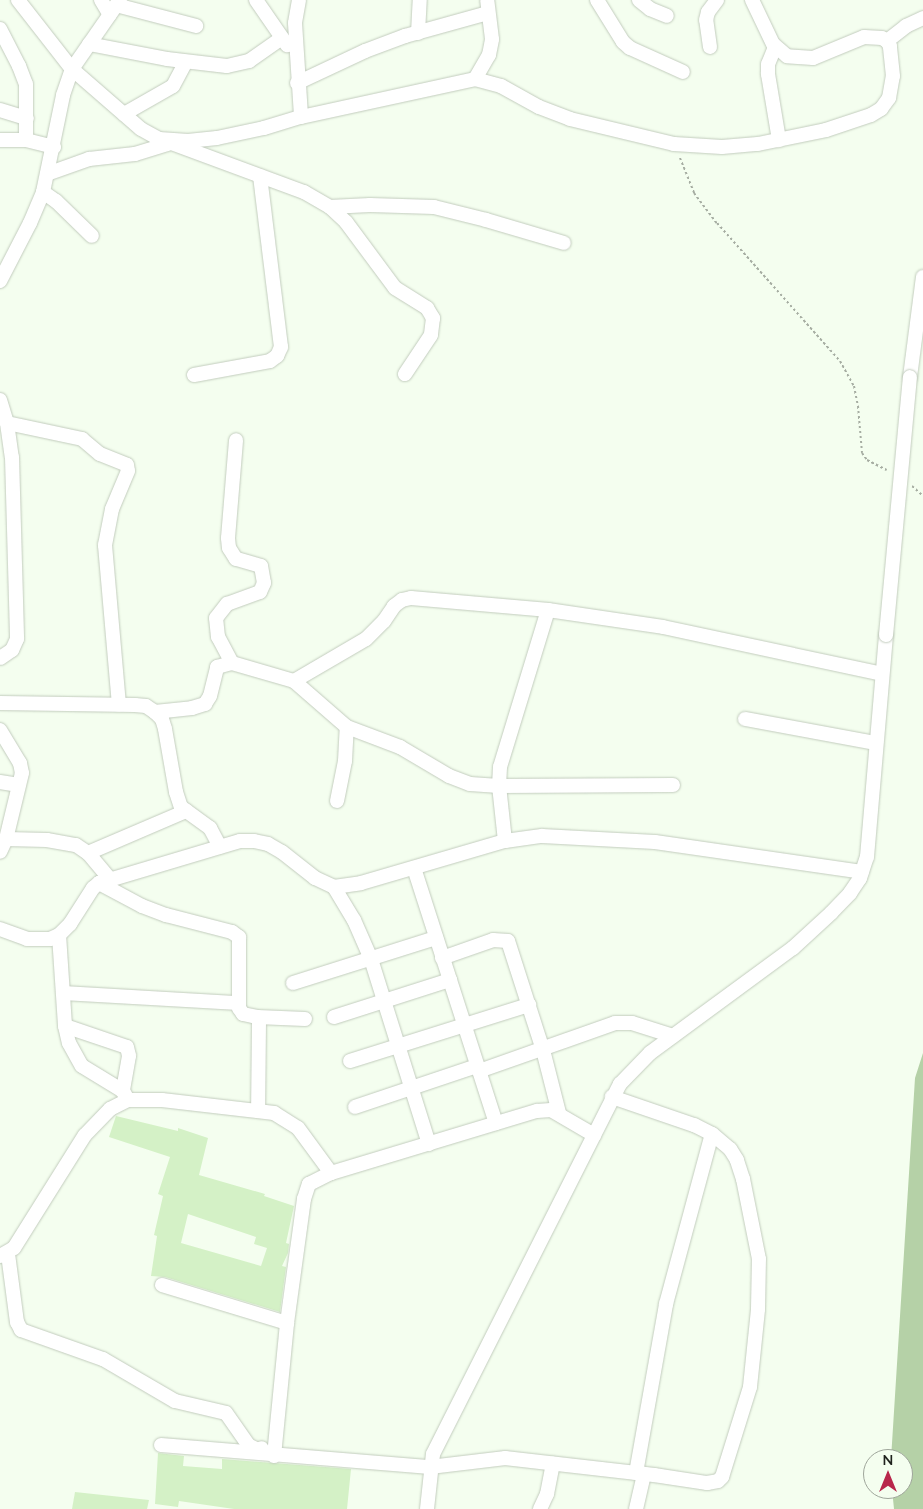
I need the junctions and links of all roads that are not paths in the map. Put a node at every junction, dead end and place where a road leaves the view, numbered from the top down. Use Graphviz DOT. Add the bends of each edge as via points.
graph roads {
  1 [pos="18,0"];
  2 [pos="102,0"];
  3 [pos="256,0"];
  4 [pos="299,0"];
  5 [pos="420,0"];
  6 [pos="597,0"];
  7 [pos="640,0"];
  8 [pos="717,0"];
  9 [pos="752,0"];
  10 [pos="488,6"];
  11 [pos="115,7"];
  12 [pos="667,16"];
  13 [pos="923,18"];
  14 [pos="196,26"];
  15 [pos="0,29"];
  16 [pos="418,33"];
  17 [pos="282,38"];
  18 [pos="887,41"];
  19 [pos="89,44"];
  20 [pos="710,47"];
  21 [pos="775,47"];
  22 [pos="296,57"];
  23 [pos="186,62"];
  24 [pos="72,69"];
  25 [pos="683,72"];
  26 [pos="476,80"];
  27 [pos="297,83"];
  28 [pos="0,110"];
  29 [pos="124,114"];
  30 [pos="301,117"];
  31 [pos="27,118"];
  32 [pos="0,140"];
  33 [pos="26,140"];
  34 [pos="779,140"];
  35 [pos="165,141"];
  36 [pos="54,147"];
  37 [pos="47,174"];
  38 [pos="260,176"];
  39 [pos="43,192"];
  40 [pos="330,207"];
  41 [pos="92,236"];
  42 [pos="564,243"];
  43 [pos="923,277"];
  44 [pos="0,281"];
  45 [pos="405,374"];
  46 [pos="194,375"];
  47 [pos="0,400"];
  48 [pos="7,423"];
  49 [pos="236,440"];
  50 [pos="548,610"];
  51 [pos="0,658"];
  52 [pos="232,663"];
  53 [pos="882,674"];
  54 [pos="294,681"];
  55 [pos="0,703"];
  56 [pos="119,704"];
  57 [pos="155,712"];
  58 [pos="745,719"];
  59 [pos="347,728"];
  60 [pos="2,736"];
  61 [pos="876,743"];
  62 [pos="0,782"];
  63 [pos="19,785"];
  64 [pos="673,785"];
  65 [pos="499,786"];
  66 [pos="338,801"];
  67 [pos="186,812"];
  68 [pos="505,841"];
  69 [pos="3,846"];
  70 [pos="220,847"];
  71 [pos="88,853"];
  72 [pos="414,868"];
  73 [pos="862,872"];
  74 [pos="105,881"];
  75 [pos="334,886"];
  76 [pos="0,929"];
  77 [pos="59,935"];
  78 [pos="436,938"];
  79 [pos="442,958"];
  80 [pos="371,959"];
  81 [pos="450,980"];
  82 [pos="293,983"];
  83 [pos="62,993"];
  84 [pos="385,1001"];
  85 [pos="239,1003"];
  86 [pos="529,1005"];
  87 [pos="258,1017"];
  88 [pos="334,1017"];
  89 [pos="305,1019"];
  90 [pos="464,1025"];
  91 [pos="65,1026"];
  92 [pos="673,1036"];
  93 [pos="398,1045"];
  94 [pos="543,1050"];
  95 [pos="350,1060"];
  96 [pos="478,1068"];
  97 [pos="411,1087"];
  98 [pos="125,1096"];
  99 [pos="612,1097"];
  100 [pos="355,1107"];
  101 [pos="258,1111"];
  102 [pos="559,1114"];
  103 [pos="496,1123"];
  104 [pos="712,1134"];
  105 [pos="594,1135"];
  106 [pos="429,1144"];
  107 [pos="331,1173"];
  108 [pos="4,1255"];
  109 [pos="162,1285"];
  110 [pos="288,1323"];
  111 [pos="161,1445"];
  112 [pos="275,1449"];
  113 [pos="553,1464"];
  114 [pos="430,1466"];
  115 [pos="640,1473"];
  116 [pos="427,1509"];
  117 [pos="540,1509"];
  118 [pos="636,1509"];
  1 -- 24 [label="street"];
  2 -- 11 [label="street"];
  3 -- 17 [label="street"];
  4 -- 22 [label="street" via="295,23"];
  5 -- 16 [label="street"];
  6 -- 25 [label="street" via="630,48"];
  7 -- 12 [label="street" via="650,9"];
  8 -- 20 [label="street" via="706,20"];
  9 -- 21 [label="street"];
  10 -- 16 [label="street"];
  10 -- 26 [label="street" via="492,40"];
  11 -- 14 [label="street"];
  11 -- 19 [label="street"];
  13 -- 18 [label="street"];
  15 -- 31 [label="street" via="24,77"];
  16 -- 27 [label="street" via="365,51"];
  17 -- 22 [label="street"];
  17 -- 23 [label="street" via="238,65"];
  18 -- 21 [label="street" via="864,37 832,52 798,59"];
  18 -- 34 [label="street" via="893,76 889,98 881,108 871,115 826,130"];
  19 -- 23 [label="street"];
  19 -- 24 [label="street"];
  21 -- 34 [label="street" via="768,64 768,74"];
  22 -- 27 [label="street"];
  23 -- 29 [label="street" via="173,86"];
  24 -- 29 [label="street"];
  24 -- 36 [label="street" via="63,95"];
  26 -- 30 [label="street"];
  26 -- 34 [label="street" via="501,86 570,119 674,144 722,147"];
  27 -- 30 [label="street"];
  28 -- 31 [label="street"];
  29 -- 35 [label="street" via="141,129"];
  30 -- 35 [label="street" via="217,138"];
  31 -- 33 [label="street"];
  32 -- 33 [label="street"];
  33 -- 36 [label="street"];
  35 -- 37 [label="street" via="150,151 89,159"];
  35 -- 38 [label="street"];
  36 -- 37 [label="street"];
  37 -- 39 [label="street"];
  38 -- 40 [label="street" via="304,192"];
  38 -- 46 [label="street" via="281,347 270,361"];
  39 -- 41 [label="street"];
  39 -- 44 [label="street"];
  40 -- 42 [label="street" via="434,208"];
  40 -- 45 [label="street" via="352,229 396,288 430,312 433,327 430,335"];
  43 -- 53 [label="street, bridge" via="910,377"];
  47 -- 48 [label="street"];
  48 -- 51 [label="street" via="14,485 17,640 12,650"];
  48 -- 56 [label="street" via="82,439 100,454 128,465 112,510 105,545"];
  49 -- 52 [label="street" via="228,538 236,559 261,566 264,582 260,592 227,604 216,618 218,637"];
  50 -- 53 [label="street" via="663,627"];
  50 -- 54 [label="street" via="421,598 402,600 366,640"];
  50 -- 65 [label="street" via="502,758"];
  52 -- 54 [label="street"];
  52 -- 57 [label="street" via="217,667 205,704"];
  53 -- 61 [label="street"];
  54 -- 59 [label="street"];
  55 -- 56 [label="street"];
  56 -- 57 [label="street" via="146,706"];
  57 -- 67 [label="street" via="162,719 176,792"];
  58 -- 61 [label="street"];
  59 -- 65 [label="street" via="400,747 459,781"];
  59 -- 66 [label="street"];
  60 -- 63 [label="street" via="21,767"];
  61 -- 73 [label="street" via="867,857"];
  62 -- 63 [label="street"];
  63 -- 69 [label="street"];
  64 -- 65 [label="street"];
  65 -- 68 [label="street"];
  67 -- 70 [label="street" via="210,828"];
  67 -- 71 [label="street"];
  68 -- 72 [label="street"];
  68 -- 73 [label="street" via="542,836 656,842"];
  69 -- 71 [label="street" via="63,842"];
  70 -- 74 [label="street"];
  70 -- 75 [label="street" via="254,840 268,844 315,878"];
  71 -- 74 [label="street"];
  72 -- 75 [label="street" via="361,883"];
  72 -- 78 [label="street"];
  73 -- 92 [label="street" via="850,893 793,948"];
  74 -- 77 [label="street" via="93,888"];
  74 -- 85 [label="street" via="142,906 236,934 240,942"];
  75 -- 80 [label="street"];
  76 -- 77 [label="street" via="27,939"];
  77 -- 83 [label="street"];
  78 -- 79 [label="street"];
  78 -- 80 [label="street"];
  79 -- 81 [label="street"];
  79 -- 86 [label="street" via="504,939 510,946"];
  80 -- 82 [label="street"];
  80 -- 84 [label="street"];
  81 -- 84 [label="street"];
  81 -- 90 [label="street"];
  83 -- 85 [label="street"];
  83 -- 91 [label="street"];
  84 -- 88 [label="street"];
  84 -- 93 [label="street"];
  85 -- 87 [label="street" via="241,1012"];
  86 -- 90 [label="street"];
  86 -- 94 [label="street"];
  87 -- 89 [label="street"];
  87 -- 101 [label="street"];
  90 -- 93 [label="street"];
  90 -- 96 [label="street"];
  91 -- 98 [label="street" via="69,1043 82,1066"];
  91 -- 98 [label="street" via="127,1047 130,1056"];
  92 -- 94 [label="street" via="623,1022"];
  92 -- 99 [label="street" via="635,1067"];
  93 -- 95 [label="street"];
  93 -- 97 [label="street"];
  94 -- 96 [label="street"];
  94 -- 102 [label="street"];
  96 -- 97 [label="street"];
  96 -- 103 [label="street"];
  97 -- 100 [label="street"];
  97 -- 106 [label="street"];
  98 -- 101 [label="street"];
  98 -- 108 [label="street" via="85,1135 23,1235"];
  99 -- 104 [label="street"];
  99 -- 105 [label="street"];
  101 -- 107 [label="street" via="274,1114 298,1128"];
  102 -- 103 [label="street" via="545,1110"];
  102 -- 105 [label="street"];
  103 -- 106 [label="street"];
  104 -- 115 [label="street" via="666,1304"];
  104 -- 115 [label="street" via="730,1149 737,1160 758,1251 760,1280 750,1387 718,1481 708,1483"];
  105 -- 114 [label="street" via="433,1454"];
  106 -- 107 [label="street"];
  107 -- 110 [label="street" via="314,1180 306,1190"];
  108 -- 112 [label="street" via="21,1330 103,1358 175,1401 226,1413 252,1448"];
  109 -- 110 [label="street"];
  110 -- 112 [label="street"];
  111 -- 112 [label="street"];
  112 -- 114 [label="street"];
  113 -- 114 [label="street" via="505,1458"];
  113 -- 115 [label="street"];
  113 -- 117 [label="street" via="547,1494"];
  114 -- 116 [label="street"];
  115 -- 118 [label="street"];
}
